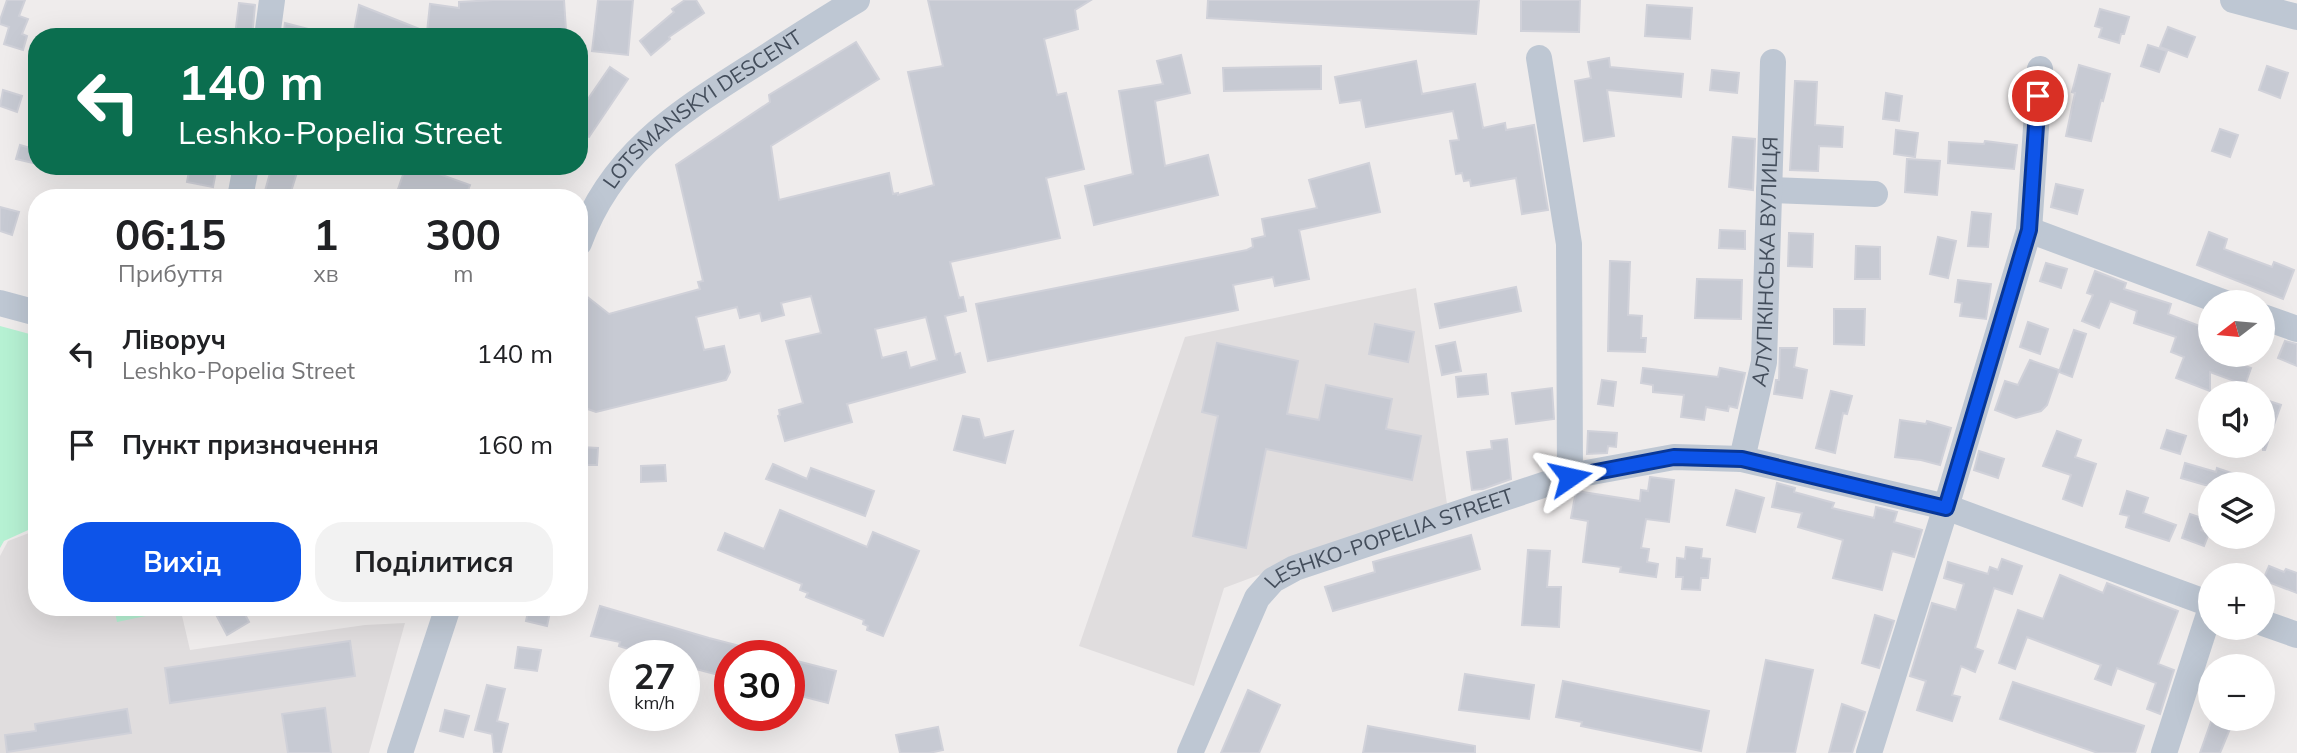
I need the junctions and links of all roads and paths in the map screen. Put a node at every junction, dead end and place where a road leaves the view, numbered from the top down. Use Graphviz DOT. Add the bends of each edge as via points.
graph roads {
  1 [pos="272,0"];
  2 [pos="857,0"];
  3 [pos="2233,0"];
  4 [pos="2297,17"];
  5 [pos="268,28"];
  6 [pos="1539,58"];
  7 [pos="1773,62"];
  8 [pos="2040,69"];
  9 [pos="1769,190"];
  10 [pos="1875,194"];
  11 [pos="588,224"];
  12 [pos="2029,230"];
  13 [pos="2198,293"];
  14 [pos="0,303"];
  15 [pos="28,311"];
  16 [pos="2275,321"];
  17 [pos="2297,329"];
  18 [pos="1742,459"];
  19 [pos="1570,477"];
  20 [pos="1946,508"];
  21 [pos="2198,600"];
  22 [pos="444,616"];
  23 [pos="2275,627"];
  24 [pos="2297,635"];
  25 [pos="2201,640"];
  26 [pos="400,753"];
  27 [pos="1190,753"];
  28 [pos="1869,753"];
  29 [pos="2164,753"];
  1 -- 5 [label="street"];
  2 -- 11 [label="street, LOTSMANSKYI DESCENT" via="662,126 618,171"];
  3 -- 4 [label="street"];
  6 -- 19 [label="street" via="1569,244"];
  7 -- 9 [label="street, АЛУПКІНСЬКА ВУЛИЦЯ"];
  8 -- 12 [label="street"];
  9 -- 10 [label="street"];
  9 -- 18 [label="street, АЛУПКІНСЬКА ВУЛИЦЯ" via="1764,362"];
  12 -- 13 [label="street"];
  12 -- 20 [label="street"];
  14 -- 15 [label="street"];
  16 -- 17 [label="street"];
  18 -- 19 [label="street, LESHKO-POPELIA STREET" via="1674,457"];
  18 -- 20 [label="street, LESHKO-POPELIA STREET"];
  19 -- 27 [label="street, LESHKO-POPELIA STREET" via="1295,568 1273,580 1257,598"];
  20 -- 21 [label="street, LESHKO-POPELIA STREET"];
  20 -- 28 [label="street"];
  22 -- 26 [label="street"];
  23 -- 24 [label="street"];
  25 -- 29 [label="street"];
}
